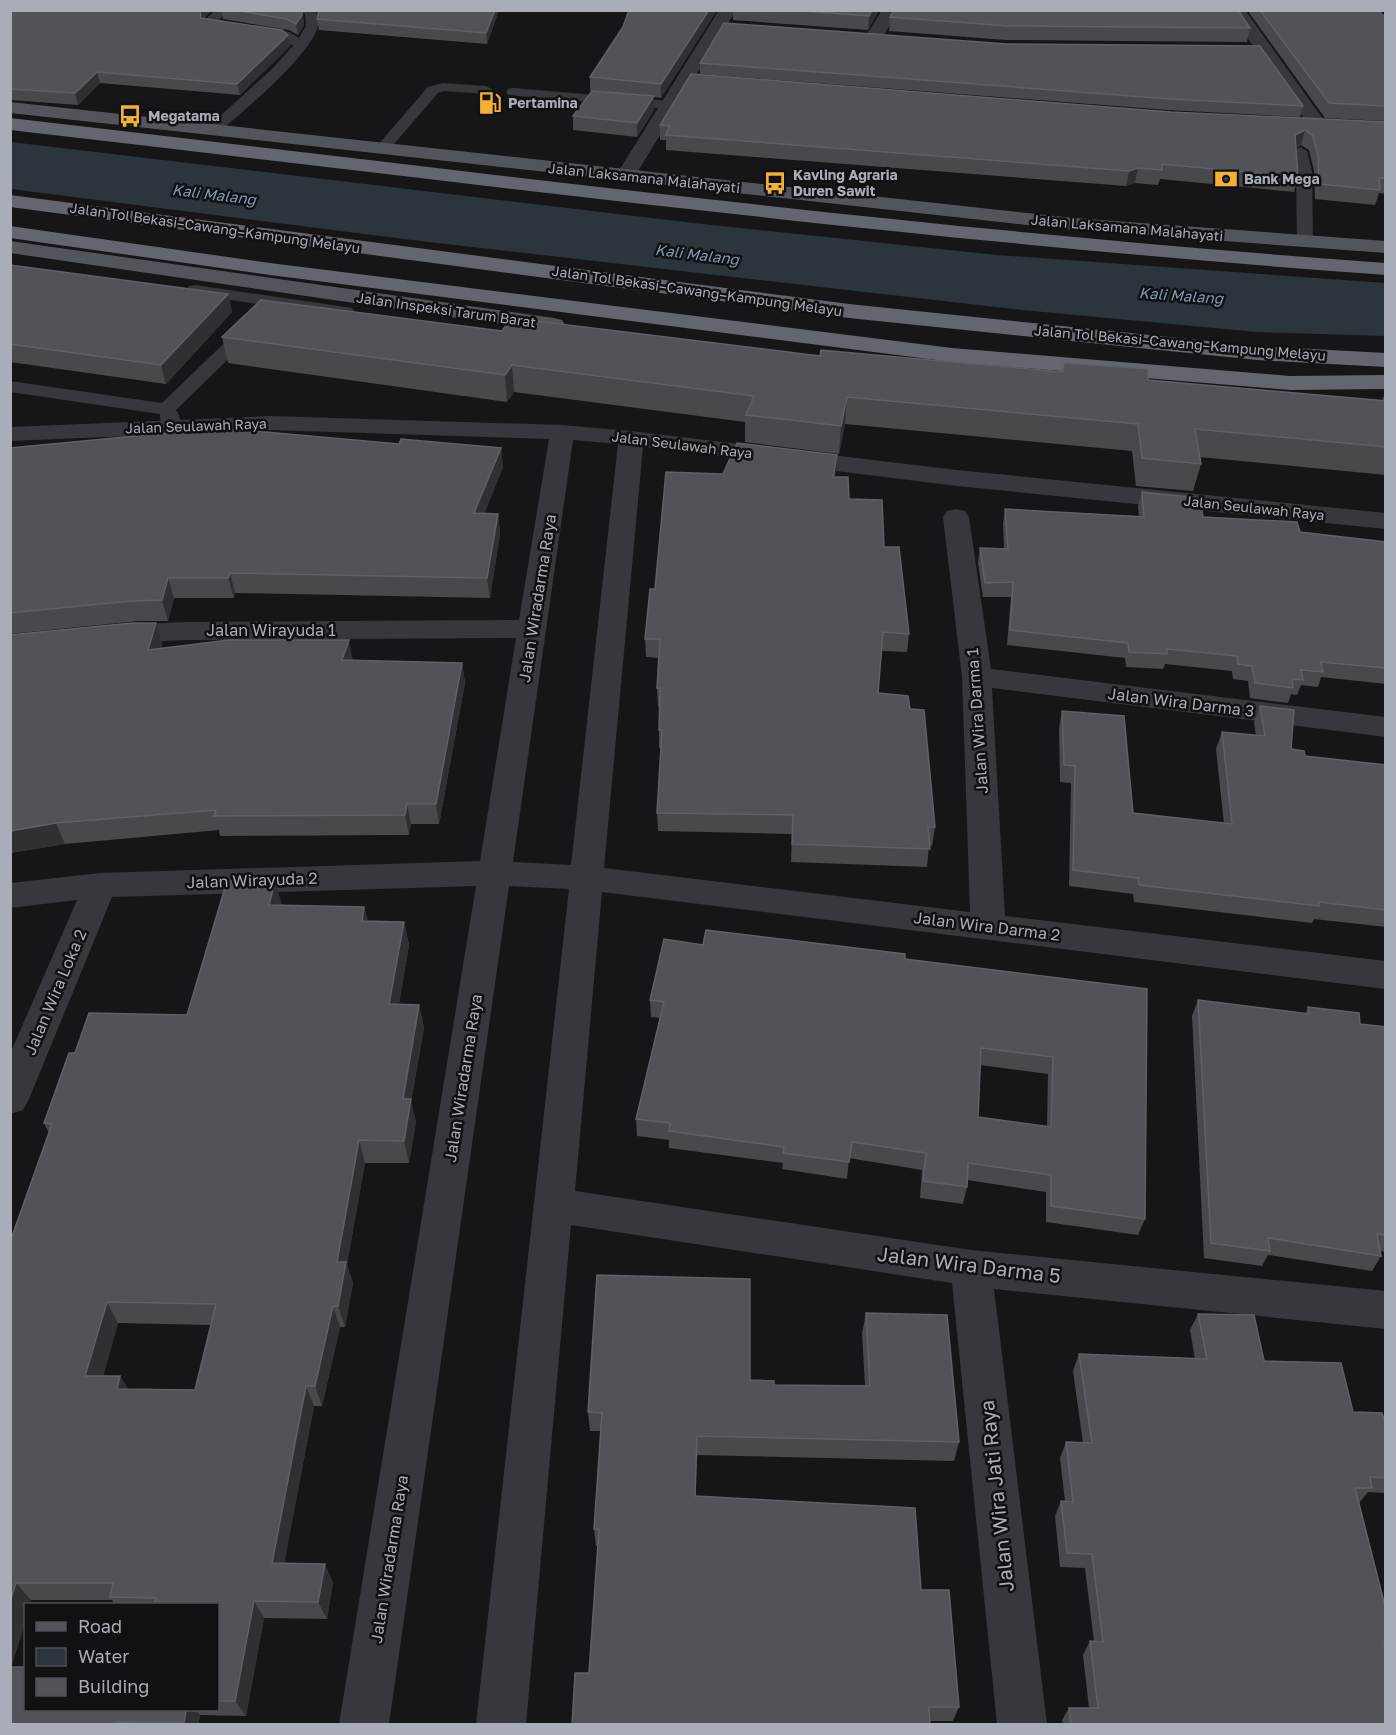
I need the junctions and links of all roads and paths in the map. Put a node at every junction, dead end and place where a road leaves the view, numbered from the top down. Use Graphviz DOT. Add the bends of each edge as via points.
graph roads {
  1 [pos="223,10"];
  2 [pos="305,10"];
  3 [pos="891,10"];
  4 [pos="1236,10"];
  5 [pos="723,18"];
  6 [pos="741,27"];
  7 [pos="852,36"];
  8 [pos="874,37"];
  9 [pos="896,39"];
  10 [pos="300,46"];
  11 [pos="1240,49"];
  12 [pos="1264,49"];
  13 [pos="685,80"];
  14 [pos="706,82"];
  15 [pos="486,90"];
  16 [pos="513,92"];
  17 [pos="668,105"];
  18 [pos="10,107"];
  19 [pos="10,124"];
  20 [pos="1296,125"];
  21 [pos="1319,126"];
  22 [pos="1341,127"];
  23 [pos="213,130"];
  24 [pos="10,142"];
  25 [pos="382,149"];
  26 [pos="1300,151"];
  27 [pos="625,177"];
  28 [pos="10,201"];
  29 [pos="656,218"];
  30 [pos="10,232"];
  31 [pos="1305,242"];
  32 [pos="10,247"];
  33 [pos="1384,247"];
  34 [pos="963,252"];
  35 [pos="1386,269"];
  36 [pos="1386,284"];
  37 [pos="174,288"];
  38 [pos="284,293"];
  39 [pos="419,323"];
  40 [pos="466,330"];
  41 [pos="558,342"];
  42 [pos="1386,360"];
  43 [pos="1386,382"];
  44 [pos="10,386"];
  45 [pos="1386,402"];
  46 [pos="168,418"];
  47 [pos="562,432"];
  48 [pos="10,434"];
  49 [pos="631,438"];
  50 [pos="956,516"];
  51 [pos="1386,521"];
  52 [pos="532,629"];
  53 [pos="85,637"];
  54 [pos="977,677"];
  55 [pos="1386,727"];
  56 [pos="494,873"];
  57 [pos="588,878"];
  58 [pos="99,885"];
  59 [pos="10,896"];
  60 [pos="988,926"];
  61 [pos="1386,975"];
  62 [pos="10,1099"];
  63 [pos="554,1205"];
  64 [pos="971,1268"];
  65 [pos="1386,1310"];
  66 [pos="364,1725"];
  67 [pos="501,1725"];
  68 [pos="1022,1725"];
  1 -- 10 [label="lane" via="210,24 289,36"];
  2 -- 10 [label="lane" via="315,20"];
  3 -- 8 [label="street"];
  4 -- 12 [label="street"];
  5 -- 6 [label="street"];
  5 -- 13 [label="street"];
  7 -- 8 [label="street"];
  8 -- 9 [label="street"];
  10 -- 23 [label="lane"];
  11 -- 12 [label="street"];
  12 -- 21 [label="street"];
  13 -- 14 [label="street"];
  13 -- 17 [label="street"];
  15 -- 25 [label="lane" via="433,90"];
  16 -- 17 [label="lane"];
  17 -- 27 [label="street"];
  18 -- 23 [label="main road, Jalan Laksamana Malahayati"];
  19 -- 35 [label="highway" via="861,222 1178,254"];
  20 -- 21 [label="street"];
  21 -- 22 [label="street"];
  23 -- 25 [label="main road, Jalan Laksamana Malahayati"];
  24 -- 29 [label="highway"];
  25 -- 27 [label="main road, Jalan Laksamana Malahayati"];
  26 -- 31 [label="lane"];
  27 -- 31 [label="main road, Jalan Laksamana Malahayati" via="1073,224"];
  28 -- 42 [label="highway, Jalan Tol Bekasi–Cawang–Kampung Melayu" via="849,311 1257,353"];
  30 -- 43 [label="highway" via="270,269 952,355 1290,383"];
  31 -- 33 [label="main road, Jalan Laksamana Malahayati"];
  32 -- 38 [label="main road, Jalan Inspeksi Tarum Barat"];
  34 -- 36 [label="highway" via="1138,269"];
  37 -- 38 [label="lane"];
  38 -- 39 [label="lane"];
  38 -- 45 [label="main road, Jalan Inspeksi Tarum Barat" via="857,363 1286,399"];
  38 -- 46 [label="lane"];
  40 -- 41 [label="lane"];
  44 -- 46 [label="lane"];
  46 -- 47 [label="street, Jalan Seulawah Raya"];
  46 -- 48 [label="street, Jalan Seulawah Raya"];
  47 -- 49 [label="street, Jalan Seulawah Raya"];
  47 -- 52 [label="street, Jalan Wiradarma Raya"];
  49 -- 51 [label="street, Jalan Seulawah Raya" via="957,478"];
  49 -- 57 [label="street"];
  50 -- 54 [label="street, Jalan Wira Darma 1"];
  52 -- 53 [label="street, Jalan Wirayuda 1" via="188,631"];
  52 -- 56 [label="street, Jalan Wiradarma Raya"];
  54 -- 55 [label="street, Jalan Wira Darma 3"];
  54 -- 60 [label="street, Jalan Wira Darma 1"];
  56 -- 57 [label="street, Jalan Wirayuda 2"];
  56 -- 58 [label="street, Jalan Wirayuda 2"];
  56 -- 66 [label="street, Jalan Wiradarma Raya"];
  57 -- 60 [label="street, Jalan Wira Darma 2"];
  57 -- 63 [label="street"];
  58 -- 59 [label="street, Jalan Wirayuda 2"];
  58 -- 62 [label="street, Jalan Wira Loka 2"];
  60 -- 61 [label="street, Jalan Wira Darma 2"];
  63 -- 64 [label="street, Jalan Wira Darma 5"];
  63 -- 67 [label="street"];
  64 -- 65 [label="street, Jalan Wira Darma 5"];
  64 -- 68 [label="street, Jalan Wira Jati Raya"];
}
